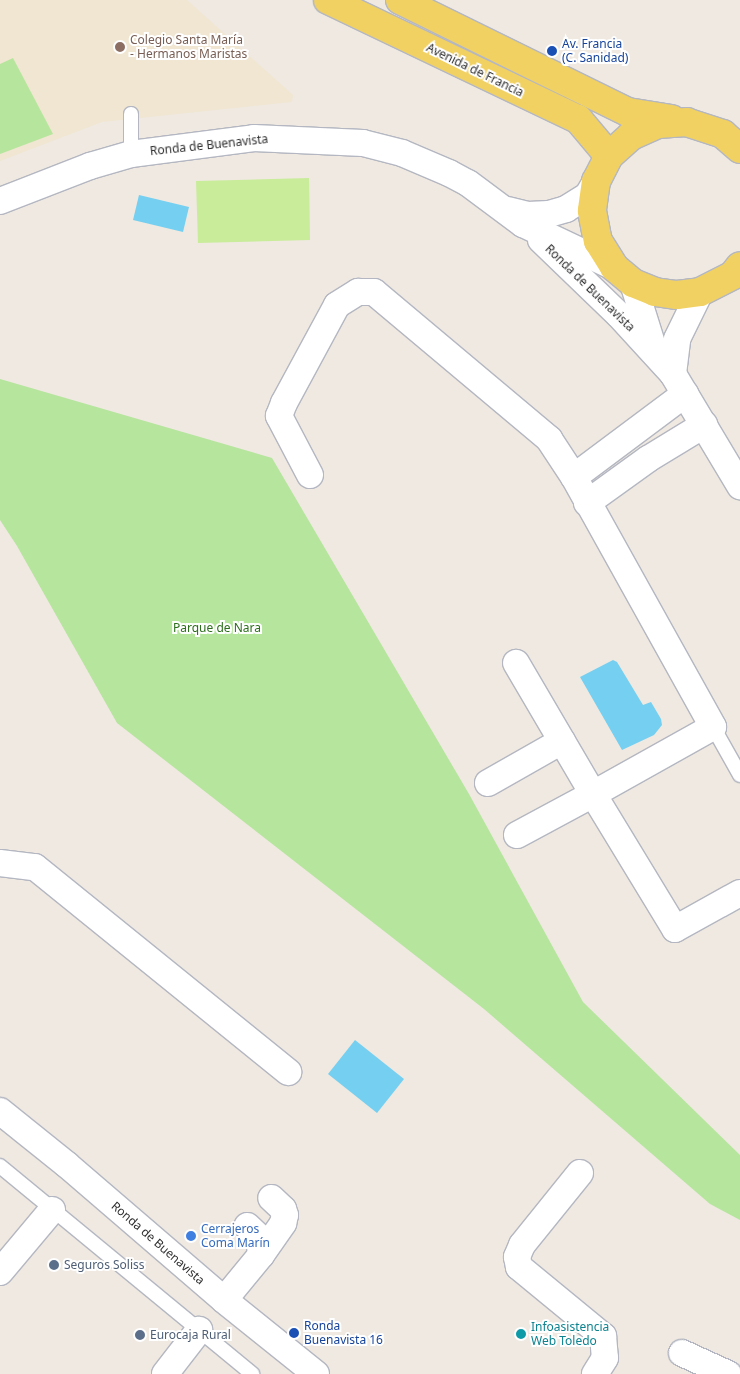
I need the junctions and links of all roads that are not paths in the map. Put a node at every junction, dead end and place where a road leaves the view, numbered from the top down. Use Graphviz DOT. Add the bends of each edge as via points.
graph roads {
  1 [pos="328,0"];
  2 [pos="400,0"];
  3 [pos="131,114"];
  4 [pos="687,122"];
  5 [pos="740,149"];
  6 [pos="131,154"];
  7 [pos="609,156"];
  8 [pos="596,181"];
  9 [pos="0,201"];
  10 [pos="501,208"];
  11 [pos="524,224"];
  12 [pos="738,273"];
  13 [pos="624,275"];
  14 [pos="700,292"];
  15 [pos="656,355"];
  16 [pos="679,384"];
  17 [pos="704,425"];
  18 [pos="310,475"];
  19 [pos="574,477"];
  20 [pos="740,486"];
  21 [pos="587,504"];
  22 [pos="516,663"];
  23 [pos="713,728"];
  24 [pos="562,741"];
  25 [pos="740,775"];
  26 [pos="488,782"];
  27 [pos="593,794"];
  28 [pos="517,835"];
  29 [pos="0,863"];
  30 [pos="740,894"];
  31 [pos="288,1072"];
  32 [pos="0,1111"];
  33 [pos="0,1166"];
  34 [pos="580,1173"];
  35 [pos="271,1198"];
  36 [pos="52,1210"];
  37 [pos="247,1226"];
  38 [pos="261,1255"];
  39 [pos="0,1272"];
  40 [pos="224,1300"];
  41 [pos="199,1330"];
  42 [pos="682,1353"];
  43 [pos="166,1374"];
  44 [pos="252,1374"];
  45 [pos="316,1374"];
  46 [pos="595,1374"];
  47 [pos="728,1374"];
  1 -- 7 [label="main road, Avenida de Francia" via="578,119"];
  2 -- 4 [label="main road" via="628,112"];
  3 -- 6 [label="lane"];
  4 -- 5 [label="main road" via="723,134"];
  4 -- 7 [label="main road" via="658,124 631,136"];
  6 -- 9 [label="street, Ronda de Buenavista" via="90,166"];
  6 -- 10 [label="street, Ronda de Buenavista" via="254,138 363,143 402,153 449,173"];
  7 -- 8 [label="main road"];
  8 -- 10 [label="street, Ronda de Buenavista" via="588,195 566,209 549,214 528,215"];
  8 -- 13 [label="main road" via="592,211 598,241"];
  10 -- 11 [label="street, Ronda de Buenavista"];
  11 -- 13 [label="street, Ronda de Buenavista"];
  11 -- 15 [label="street, Ronda de Buenavista" via="620,315"];
  12 -- 14 [label="main road"];
  13 -- 14 [label="main road" via="662,293"];
  13 -- 15 [label="street, Ronda de Buenavista"];
  14 -- 16 [label="street" via="676,339"];
  15 -- 16 [label="street, Ronda de Buenavista"];
  16 -- 17 [label="street, Ronda de Buenavista"];
  16 -- 19 [label="street"];
  17 -- 20 [label="street, Ronda de Buenavista"];
  17 -- 21 [label="street" via="648,459"];
  18 -- 19 [label="street" via="279,416 337,305 358,292 374,292 548,439"];
  19 -- 21 [label="street"];
  21 -- 23 [label="street"];
  22 -- 24 [label="street"];
  23 -- 25 [label="lane"];
  23 -- 27 [label="street"];
  24 -- 26 [label="street"];
  24 -- 27 [label="street"];
  27 -- 28 [label="street"];
  27 -- 30 [label="street" via="675,929"];
  29 -- 31 [label="street" via="35,867"];
  32 -- 40 [label="street, Ronda de Buenavista"];
  33 -- 36 [label="lane"];
  34 -- 46 [label="street" via="522,1245 517,1257 519,1267 603,1336 605,1358"];
  35 -- 38 [label="street" via="285,1215"];
  36 -- 39 [label="street"];
  36 -- 41 [label="lane"];
  37 -- 38 [label="street" via="258,1237"];
  38 -- 40 [label="street"];
  40 -- 45 [label="street, Ronda de Buenavista"];
  41 -- 43 [label="street"];
  41 -- 44 [label="lane"];
  42 -- 47 [label="street"];
}
